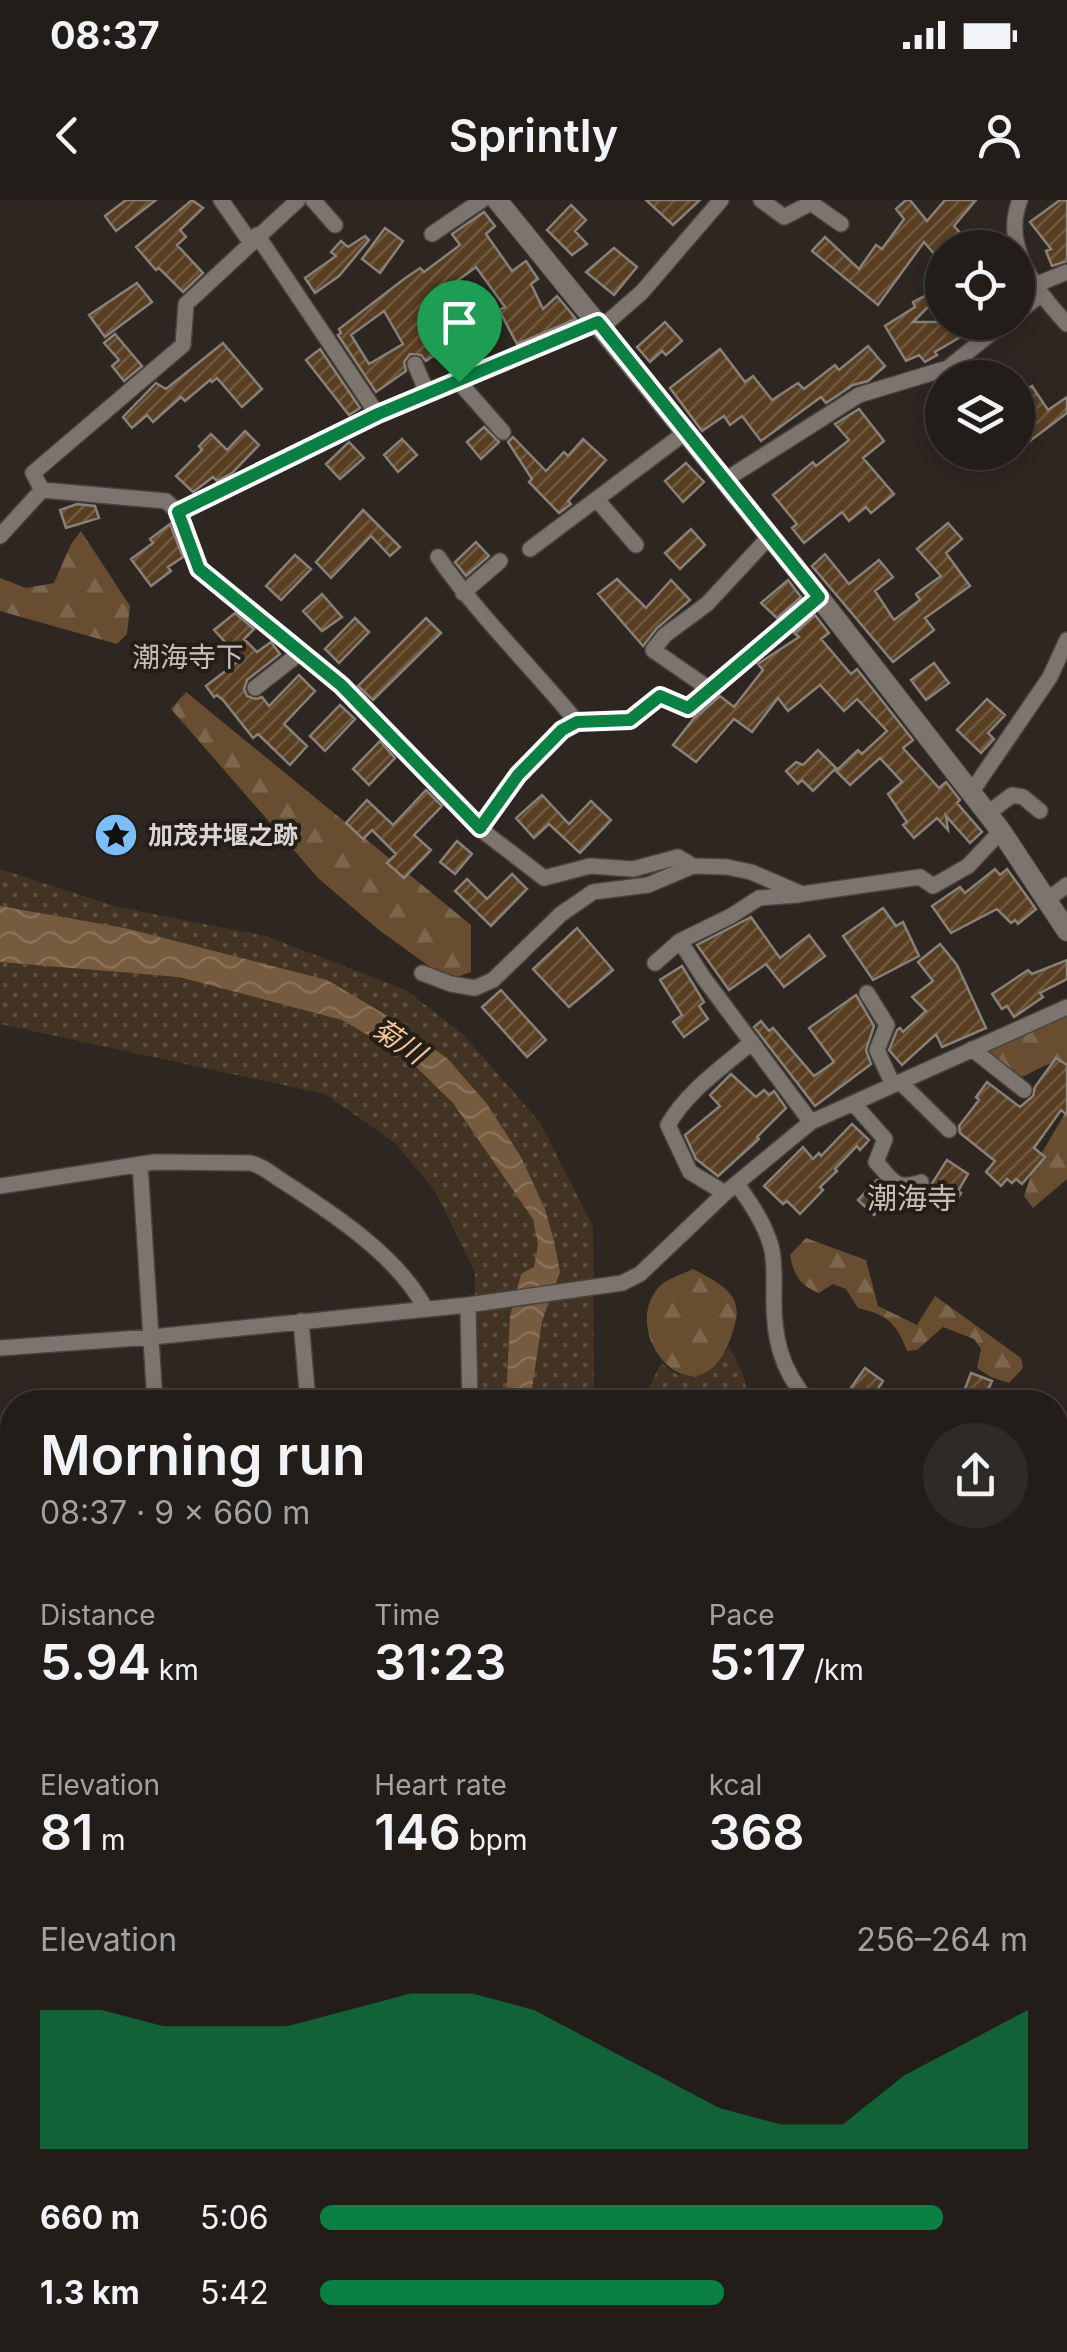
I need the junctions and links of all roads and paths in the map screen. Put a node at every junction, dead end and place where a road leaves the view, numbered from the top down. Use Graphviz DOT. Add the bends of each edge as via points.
graph roads {
  1 [pos="221,200"];
  2 [pos="298,200"];
  3 [pos="313,200"];
  4 [pos="482,200"];
  5 [pos="497,200"];
  6 [pos="721,200"];
  7 [pos="761,200"];
  8 [pos="1018,201"];
  9 [pos="841,224"];
  10 [pos="335,225"];
  11 [pos="432,234"];
  12 [pos="254,239"];
  13 [pos="1067,272"];
  14 [pos="1038,290"];
  15 [pos="1035,293"];
  16 [pos="600,324"];
  17 [pos="1067,324"];
  18 [pos="983,340"];
  19 [pos="414,364"];
  20 [pos="459,382"];
  21 [pos="427,393"];
  22 [pos="378,414"];
  23 [pos="503,432"];
  24 [pos="686,432"];
  25 [pos="725,480"];
  26 [pos="42,490"];
  27 [pos="598,501"];
  28 [pos="178,512"];
  29 [pos="0,536"];
  30 [pos="770,536"];
  31 [pos="636,545"];
  32 [pos="530,549"];
  33 [pos="438,557"];
  34 [pos="500,561"];
  35 [pos="463,593"];
  36 [pos="819,597"];
  37 [pos="1067,640"];
  38 [pos="301,652"];
  39 [pos="1050,677"];
  40 [pos="1067,686"];
  41 [pos="255,688"];
  42 [pos="711,690"];
  43 [pos="577,722"];
  44 [pos="970,794"];
  45 [pos="1040,810"];
  46 [pos="994,823"];
  47 [pos="480,828"];
  48 [pos="693,866"];
  49 [pos="1067,885"];
  50 [pos="802,894"];
  51 [pos="1048,899"];
  52 [pos="1067,931"];
  53 [pos="680,941"];
  54 [pos="656,963"];
  55 [pos="422,974"];
  56 [pos="867,994"];
  57 [pos="1067,1007"];
  58 [pos="752,1042"];
  59 [pos="972,1050"];
  60 [pos="896,1084"];
  61 [pos="1024,1090"];
  62 [pos="853,1103"];
  63 [pos="811,1122"];
  64 [pos="949,1130"];
  65 [pos="140,1164"];
  66 [pos="921,1182"];
  67 [pos="0,1186"];
  68 [pos="731,1188"];
  69 [pos="472,1304"];
  70 [pos="426,1308"];
  71 [pos="301,1320"];
  72 [pos="152,1337"];
  73 [pos="0,1348"];
  74 [pos="154,1390"];
  75 [pos="307,1390"];
  76 [pos="470,1390"];
  77 [pos="800,1390"];
  1 -- 12 [label="street"];
  2 -- 12 [label="street"];
  3 -- 10 [label="street"];
  4 -- 11 [label="street"];
  5 -- 16 [label="street"];
  6 -- 16 [label="street" via="642,292"];
  7 -- 9 [label="street" via="784,217 810,203"];
  8 -- 14 [label="street" via="1013,221 1020,255"];
  12 -- 22 [label="street"];
  12 -- 26 [label="street" via="186,304 184,345 33,473"];
  13 -- 14 [label="street"];
  14 -- 15 [label="street"];
  14 -- 17 [label="street"];
  16 -- 20 [label="street"];
  16 -- 24 [label="street"];
  18 -- 25 [label="street" via="948,368 858,395"];
  19 -- 21 [label="street"];
  20 -- 21 [label="street"];
  20 -- 23 [label="street"];
  21 -- 22 [label="street"];
  22 -- 28 [label="street"];
  24 -- 25 [label="street"];
  24 -- 27 [label="street"];
  25 -- 30 [label="street"];
  26 -- 28 [label="street" via="166,501"];
  26 -- 29 [label="street"];
  27 -- 31 [label="street"];
  27 -- 32 [label="street"];
  28 -- 38 [label="street" via="199,569"];
  30 -- 36 [label="street"];
  30 -- 42 [label="street" via="653,650"];
  33 -- 35 [label="street"];
  34 -- 35 [label="street"];
  35 -- 43 [label="street"];
  36 -- 42 [label="street"];
  36 -- 44 [label="street"];
  37 -- 39 [label="street"];
  38 -- 41 [label="street"];
  38 -- 47 [label="street"];
  39 -- 40 [label="street"];
  39 -- 44 [label="street"];
  42 -- 43 [label="street" via="688,708 660,696 630,720"];
  43 -- 47 [label="street" via="518,775"];
  44 -- 46 [label="street"];
  45 -- 46 [label="street" via="1012,795"];
  46 -- 50 [label="street" via="968,866 933,886 920,878"];
  46 -- 51 [label="street"];
  47 -- 48 [label="street" via="544,878 590,866 633,869 678,856"];
  48 -- 50 [label="street" via="751,872"];
  48 -- 55 [label="street" via="648,886 593,892 560,914 493,980 475,988"];
  49 -- 51 [label="street"];
  50 -- 53 [label="street" via="759,898"];
  51 -- 52 [label="street"];
  53 -- 54 [label="street"];
  53 -- 58 [label="street"];
  56 -- 60 [label="street" via="887,1025 877,1050"];
  57 -- 59 [label="street"];
  58 -- 63 [label="street"];
  58 -- 68 [label="street" via="668,1125 690,1172"];
  59 -- 60 [label="street"];
  59 -- 61 [label="street"];
  60 -- 62 [label="street"];
  60 -- 64 [label="street"];
  62 -- 63 [label="street"];
  62 -- 66 [label="street" via="885,1139 876,1162 898,1186"];
  63 -- 68 [label="street"];
  65 -- 67 [label="street"];
  65 -- 70 [label="street" via="262,1166 367,1243 415,1288"];
  65 -- 72 [label="street"];
  68 -- 69 [label="street" via="640,1274 622,1283"];
  68 -- 77 [label="street" via="760,1216 772,1248 778,1351"];
  69 -- 70 [label="street"];
  69 -- 76 [label="street"];
  70 -- 71 [label="street"];
  71 -- 72 [label="street"];
  71 -- 75 [label="street"];
  72 -- 73 [label="street"];
  72 -- 74 [label="street"];
}
